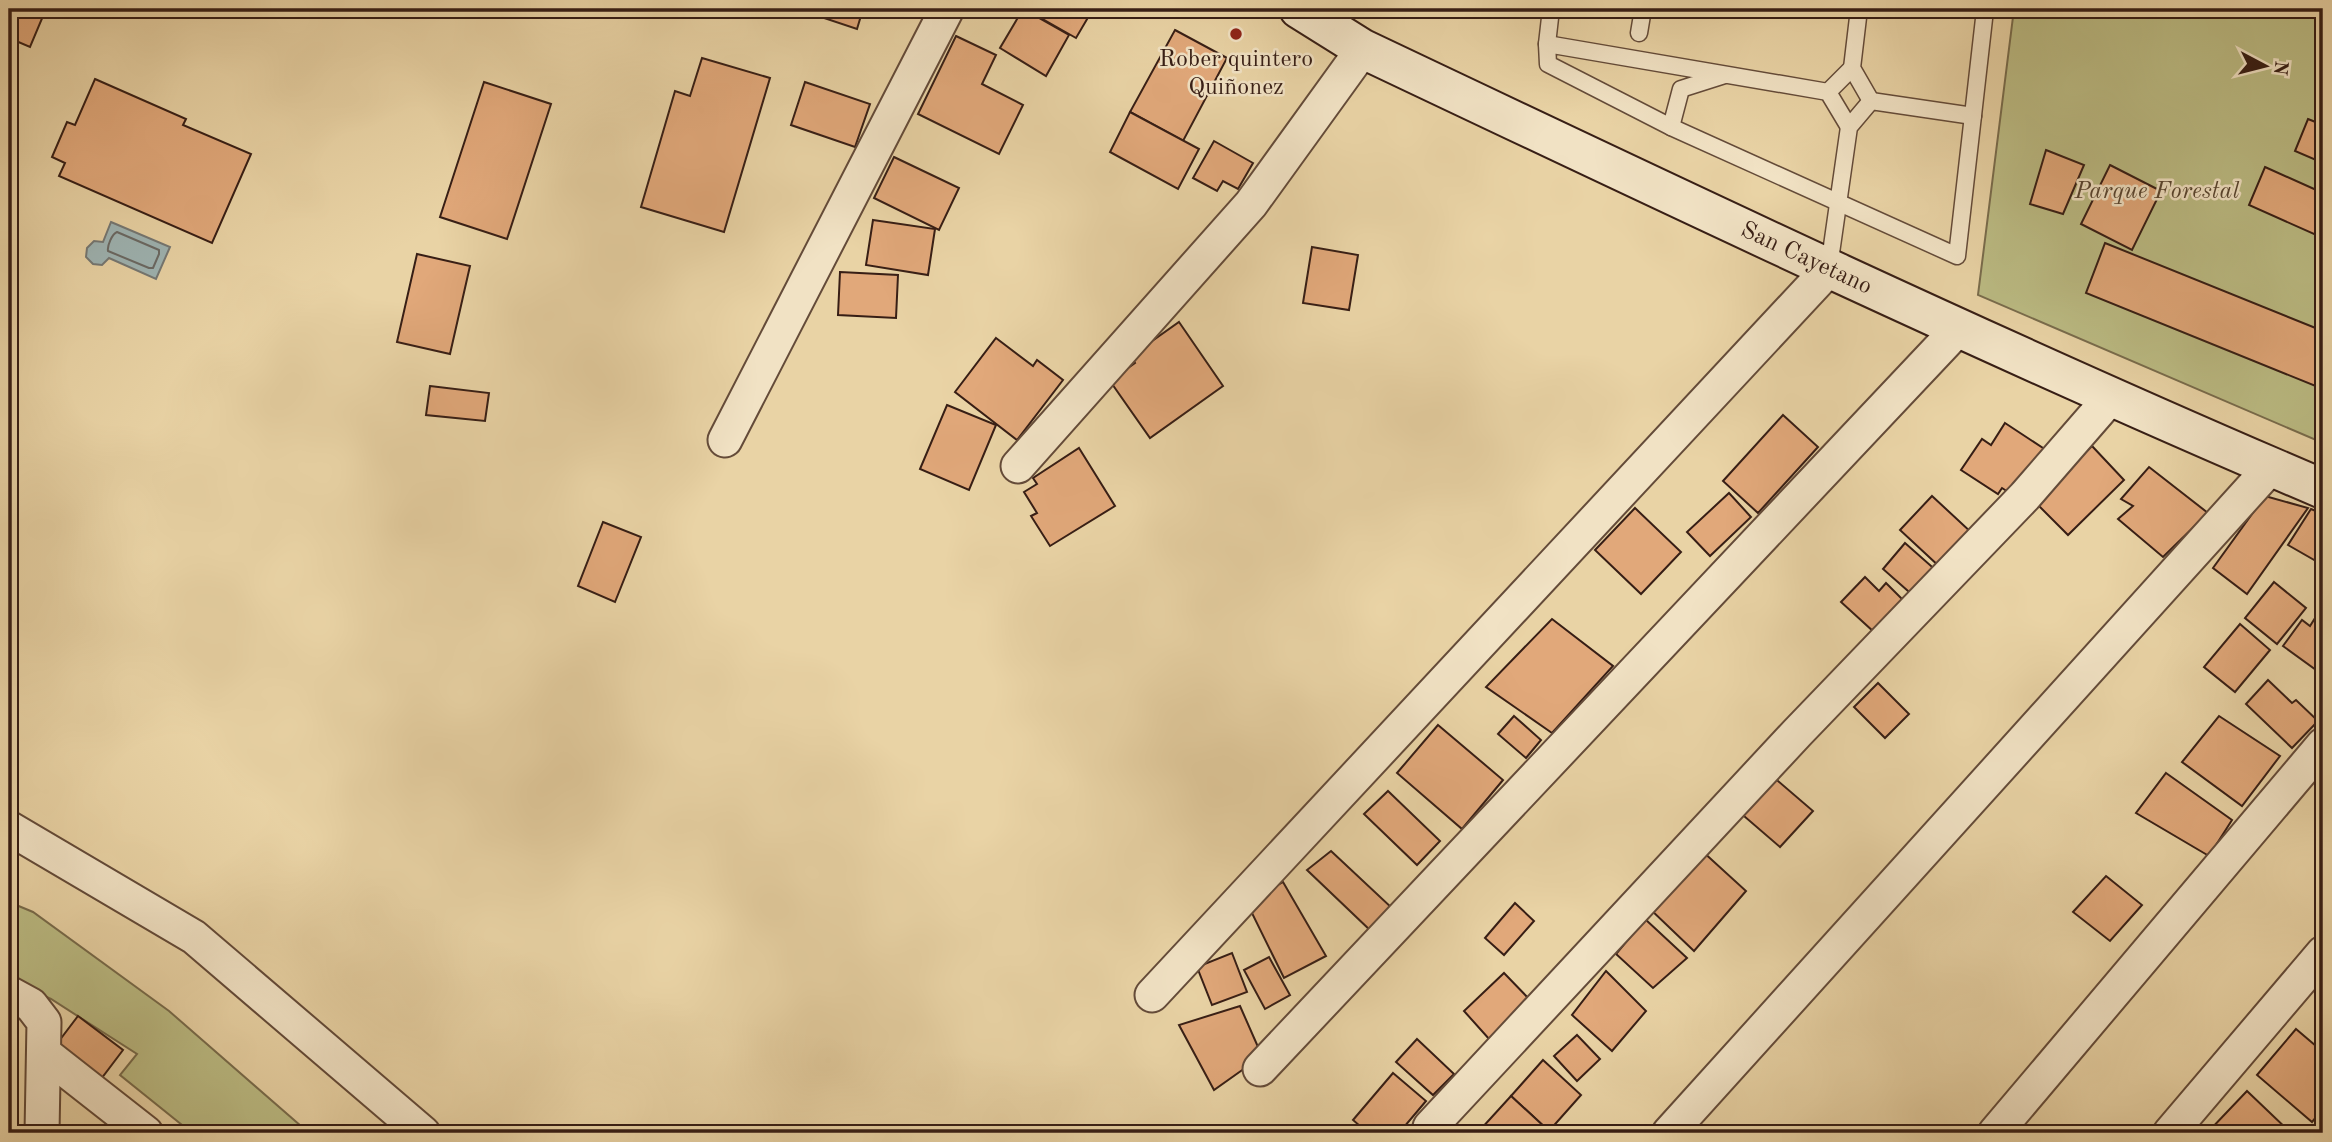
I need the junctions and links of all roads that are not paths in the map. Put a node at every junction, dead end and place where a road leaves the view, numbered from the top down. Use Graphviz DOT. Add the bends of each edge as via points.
graph roads {
  1 [pos="947,9"];
  2 [pos="1299,9"];
  3 [pos="1551,9"];
  4 [pos="1643,9"];
  5 [pos="1859,9"];
  6 [pos="1969,9"];
  7 [pos="1639,33"];
  8 [pos="1547,44"];
  9 [pos="1363,49"];
  10 [pos="1852,68"];
  11 [pos="1725,75"];
  12 [pos="1828,92"];
  13 [pos="1871,101"];
  14 [pos="1973,116"];
  15 [pos="1671,127"];
  16 [pos="1849,127"];
  17 [pos="1838,202"];
  18 [pos="1828,270"];
  19 [pos="1958,329"];
  20 [pos="2111,397"];
  21 [pos="725,440"];
  22 [pos="1018,466"];
  23 [pos="2271,467"];
  24 [pos="2323,489"];
  25 [pos="2323,744"];
  26 [pos="9,828"];
  27 [pos="2323,953"];
  28 [pos="9,993"];
  29 [pos="1152,996"];
  30 [pos="44,1053"];
  31 [pos="1260,1069"];
  32 [pos="1430,1127"];
  33 [pos="42,1133"];
  34 [pos="146,1133"];
  35 [pos="423,1133"];
  36 [pos="1669,1133"];
  37 [pos="1995,1133"];
  38 [pos="2170,1133"];
  1 -- 21 [label="street"];
  2 -- 9 [label="main road, San Cayetano"];
  3 -- 8 [label="lane"];
  4 -- 7 [label="lane"];
  5 -- 10 [label="lane"];
  6 -- 14 [label="lane" via="1985,10"];
  8 -- 11 [label="lane"];
  8 -- 15 [label="lane" via="1548,64"];
  9 -- 18 [label="main road, San Cayetano"];
  9 -- 22 [label="street" via="1251,204"];
  10 -- 12 [label="lane"];
  10 -- 13 [label="lane"];
  11 -- 12 [label="lane"];
  11 -- 15 [label="lane" via="1681,89"];
  12 -- 16 [label="lane"];
  13 -- 14 [label="lane"];
  13 -- 16 [label="lane"];
  14 -- 17 [label="lane" via="1956,256"];
  15 -- 17 [label="lane"];
  16 -- 17 [label="lane"];
  17 -- 18 [label="lane"];
  18 -- 19 [label="main road, San Cayetano"];
  18 -- 29 [label="street"];
  19 -- 20 [label="main road, San Cayetano"];
  19 -- 31 [label="street"];
  20 -- 23 [label="main road, San Cayetano"];
  20 -- 32 [label="street" via="2025,496"];
  23 -- 24 [label="main road, San Cayetano"];
  23 -- 36 [label="street"];
  25 -- 37 [label="street"];
  26 -- 35 [label="street" via="194,937"];
  27 -- 38 [label="street"];
  28 -- 30 [label="street" via="31,1005 44,1022"];
  30 -- 33 [label="street"];
  30 -- 34 [label="street"];
}
